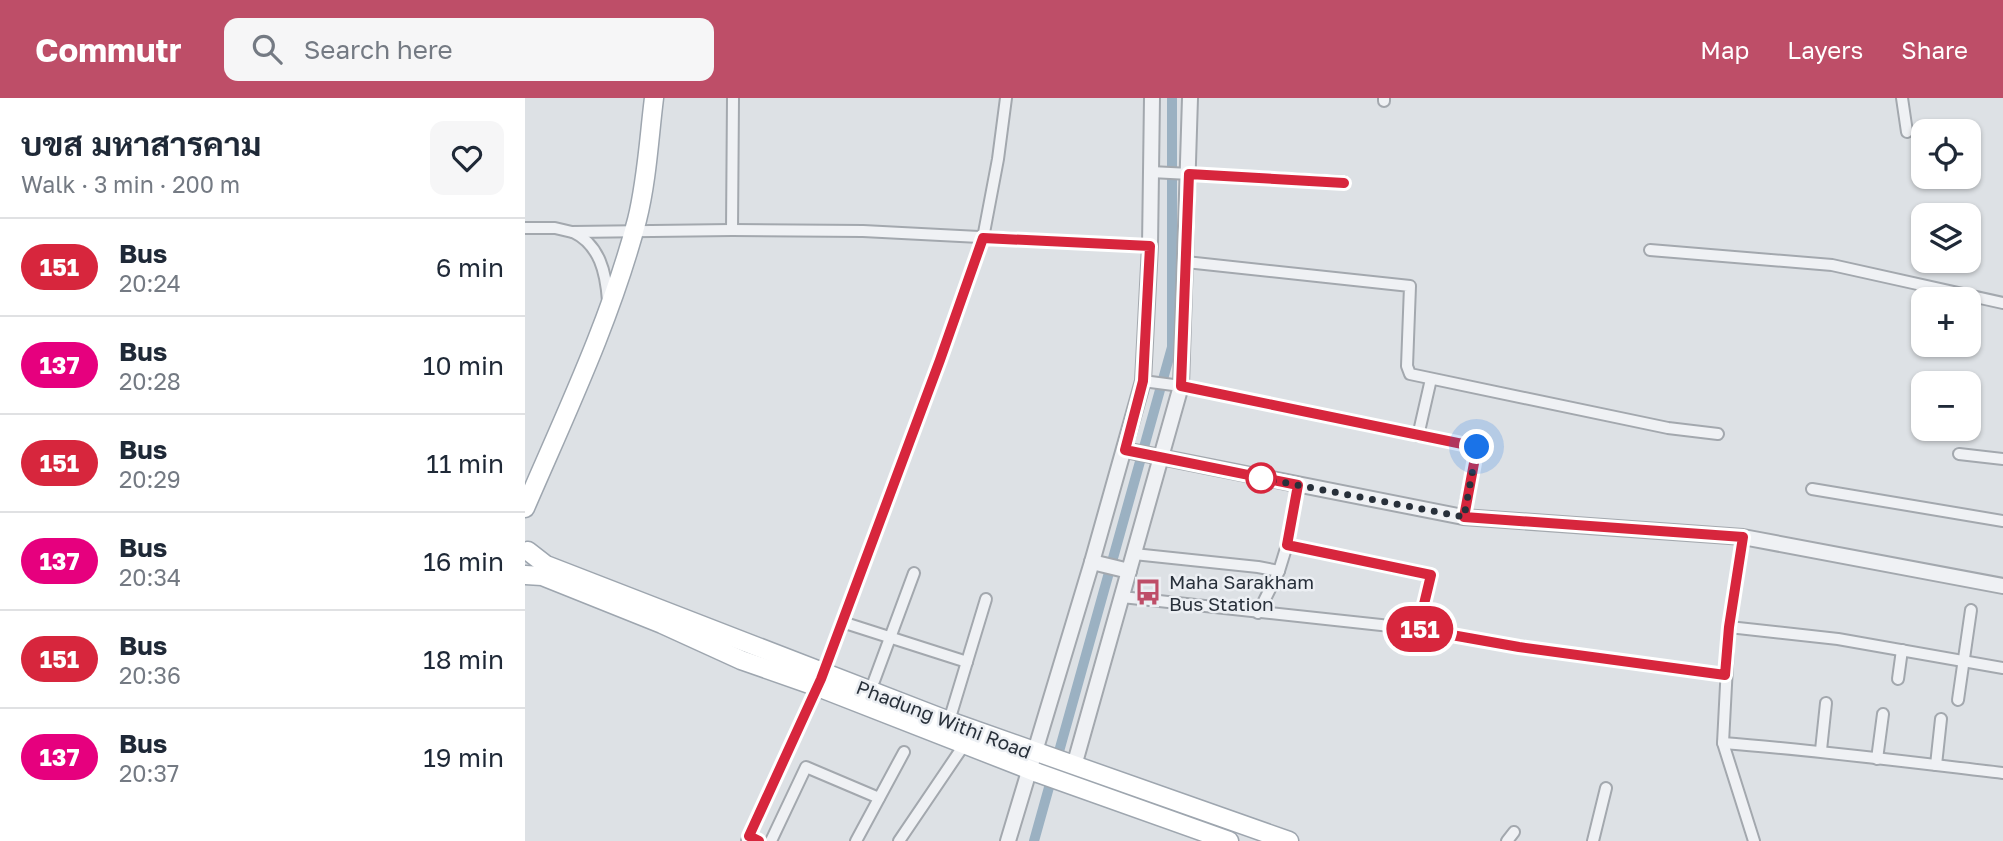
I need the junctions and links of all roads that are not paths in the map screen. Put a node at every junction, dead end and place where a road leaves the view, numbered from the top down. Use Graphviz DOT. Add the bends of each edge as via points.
graph roads {
  1 [pos="654,98"];
  2 [pos="733,98"];
  3 [pos="1006,98"];
  4 [pos="1152,98"];
  5 [pos="1190,98"];
  6 [pos="1902,98"];
  7 [pos="1907,132"];
  8 [pos="1151,172"];
  9 [pos="1189,174"];
  10 [pos="1344,183"];
  11 [pos="525,228"];
  12 [pos="733,230"];
  13 [pos="633,231"];
  14 [pos="572,232"];
  15 [pos="983,238"];
  16 [pos="1150,246"];
  17 [pos="1650,250"];
  18 [pos="1186,262"];
  19 [pos="2003,303"];
  20 [pos="609,307"];
  21 [pos="1431,379"];
  22 [pos="1143,381"];
  23 [pos="1181,386"];
  24 [pos="1718,434"];
  25 [pos="1418,436"];
  26 [pos="1125,450"];
  27 [pos="1959,454"];
  28 [pos="1163,457"];
  29 [pos="2003,459"];
  30 [pos="1298,485"];
  31 [pos="1812,489"];
  32 [pos="525,508"];
  33 [pos="1464,517"];
  34 [pos="2003,521"];
  35 [pos="1743,537"];
  36 [pos="1287,545"];
  37 [pos="527,547"];
  38 [pos="1134,554"];
  39 [pos="1092,562"];
  40 [pos="1129,571"];
  41 [pos="1279,571"];
  42 [pos="525,573"];
  43 [pos="914,573"];
  44 [pos="2003,586"];
  45 [pos="1122,597"];
  46 [pos="986,599"];
  47 [pos="1971,610"];
  48 [pos="1258,613"];
  49 [pos="842,622"];
  50 [pos="1729,627"];
  51 [pos="1418,629"];
  52 [pos="890,636"];
  53 [pos="1902,650"];
  54 [pos="1963,661"];
  55 [pos="967,662"];
  56 [pos="2003,668"];
  57 [pos="1725,675"];
  58 [pos="1898,679"];
  59 [pos="821,680"];
  60 [pos="874,681"];
  61 [pos="1958,700"];
  62 [pos="1826,703"];
  63 [pos="1883,715"];
  64 [pos="1941,719"];
  65 [pos="949,721"];
  66 [pos="1723,743"];
  67 [pos="964,745"];
  68 [pos="1821,750"];
  69 [pos="904,752"];
  70 [pos="1877,759"];
  71 [pos="1036,763"];
  72 [pos="1069,764"];
  73 [pos="1935,765"];
  74 [pos="2003,773"];
  75 [pos="1606,788"];
  76 [pos="879,798"];
  77 [pos="752,839"];
  78 [pos="771,841"];
  79 [pos="856,841"];
  80 [pos="899,841"];
  81 [pos="1007,841"];
  82 [pos="1229,841"];
  83 [pos="1289,841"];
  84 [pos="1593,841"];
  85 [pos="1754,841"];
  1 -- 13 [label="main road"];
  2 -- 12 [label="street"];
  3 -- 15 [label="street"];
  4 -- 8 [label="street"];
  5 -- 9 [label="street"];
  6 -- 7 [label="street"];
  8 -- 9 [label="street"];
  8 -- 16 [label="street"];
  9 -- 10 [label="street"];
  9 -- 18 [label="street"];
  11 -- 14 [label="street"];
  12 -- 13 [label="street"];
  12 -- 15 [label="street"];
  13 -- 14 [label="street"];
  13 -- 20 [label="main road"];
  14 -- 20 [label="street" via="593,247 600,261"];
  15 -- 16 [label="street"];
  15 -- 49 [label="street"];
  16 -- 22 [label="street"];
  17 -- 19 [label="street" via="1832,265"];
  18 -- 21 [label="street" via="1410,286 1407,366 1410,374"];
  18 -- 23 [label="street"];
  20 -- 32 [label="main road"];
  21 -- 24 [label="street" via="1668,428"];
  21 -- 25 [label="street"];
  22 -- 23 [label="street"];
  22 -- 26 [label="street"];
  23 -- 25 [label="street"];
  23 -- 28 [label="street"];
  25 -- 33 [label="street" via="1477,447"];
  26 -- 28 [label="street"];
  26 -- 39 [label="street"];
  27 -- 29 [label="street"];
  28 -- 30 [label="street"];
  28 -- 38 [label="street"];
  30 -- 33 [label="street"];
  30 -- 36 [label="street"];
  31 -- 34 [label="street"];
  33 -- 35 [label="street"];
  35 -- 44 [label="street"];
  35 -- 50 [label="street"];
  36 -- 41 [label="street"];
  36 -- 51 [label="street" via="1431,575"];
  37 -- 42 [label="main road"];
  37 -- 59 [label="main road, Phadung Withi Road" via="546,565"];
  38 -- 40 [label="street"];
  38 -- 41 [label="street"];
  39 -- 40 [label="street"];
  39 -- 71 [label="street"];
  40 -- 45 [label="street"];
  41 -- 48 [label="street"];
  42 -- 59 [label="main road, Phadung Withi Road" via="662,624 741,660"];
  43 -- 52 [label="street"];
  45 -- 48 [label="street"];
  45 -- 72 [label="street"];
  46 -- 55 [label="street"];
  47 -- 54 [label="street"];
  48 -- 51 [label="street"];
  49 -- 52 [label="street"];
  49 -- 59 [label="street"];
  50 -- 53 [label="street"];
  50 -- 57 [label="street"];
  51 -- 57 [label="street"];
  52 -- 55 [label="street"];
  52 -- 60 [label="street"];
  53 -- 54 [label="street"];
  53 -- 58 [label="street"];
  54 -- 56 [label="street"];
  54 -- 61 [label="street"];
  55 -- 65 [label="street"];
  57 -- 66 [label="street"];
  59 -- 65 [label="main road, Phadung Withi Road"];
  59 -- 67 [label="main road, Phadung Withi Road"];
  59 -- 77 [label="street"];
  62 -- 68 [label="street"];
  63 -- 70 [label="street"];
  64 -- 73 [label="street"];
  65 -- 71 [label="main road, Phadung Withi Road"];
  66 -- 68 [label="street"];
  66 -- 85 [label="street"];
  67 -- 71 [label="main road, Phadung Withi Road"];
  67 -- 80 [label="street"];
  68 -- 70 [label="street"];
  69 -- 76 [label="street"];
  70 -- 73 [label="street"];
  71 -- 72 [label="main road, Phadung Withi Road"];
  71 -- 81 [label="street"];
  71 -- 82 [label="main road, Phadung Withi Road" via="1059,780"];
  72 -- 83 [label="main road, Phadung Withi Road"];
  73 -- 74 [label="street"];
  75 -- 84 [label="street"];
  76 -- 78 [label="street" via="806,767"];
  76 -- 79 [label="street"];
}
